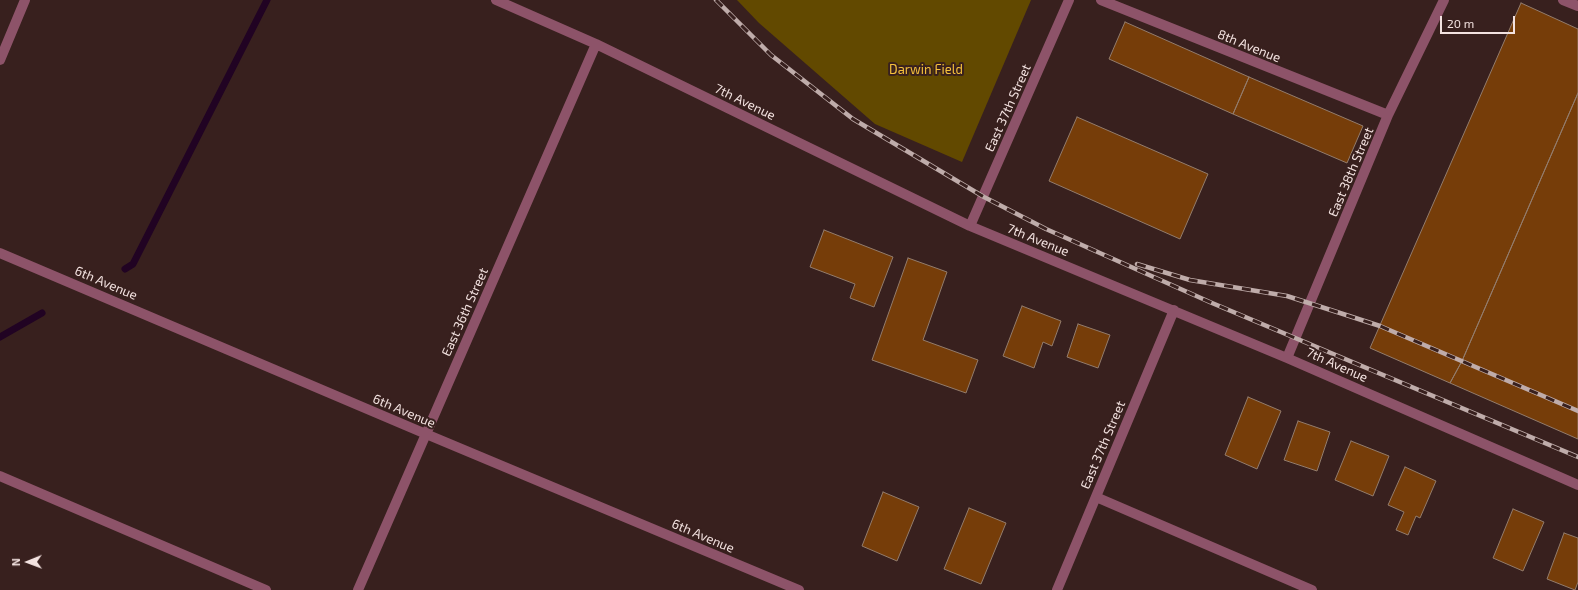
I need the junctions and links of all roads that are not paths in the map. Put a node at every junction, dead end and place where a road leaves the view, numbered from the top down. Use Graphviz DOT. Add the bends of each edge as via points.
graph roads {
  1 [pos="25,0"];
  2 [pos="496,0"];
  3 [pos="1069,0"];
  4 [pos="1101,0"];
  5 [pos="1444,0"];
  6 [pos="1563,0"];
  7 [pos="1578,6"];
  8 [pos="596,44"];
  9 [pos="0,60"];
  10 [pos="1388,115"];
  11 [pos="970,226"];
  12 [pos="0,253"];
  13 [pos="1174,310"];
  14 [pos="1287,358"];
  15 [pos="426,434"];
  16 [pos="0,476"];
  17 [pos="1578,485"];
  18 [pos="1096,497"];
  19 [pos="266,590"];
  20 [pos="358,590"];
  21 [pos="799,590"];
  22 [pos="1057,590"];
  23 [pos="1312,590"];
  1 -- 9 [label="street"];
  2 -- 8 [label="street, 7th Avenue"];
  3 -- 11 [label="street, East 37th Street"];
  4 -- 10 [label="street, 8th Avenue"];
  5 -- 10 [label="street, East 38th Street"];
  6 -- 7 [label="street"];
  8 -- 11 [label="street, 7th Avenue"];
  8 -- 15 [label="street, East 36th Street"];
  10 -- 14 [label="street, East 38th Street"];
  11 -- 13 [label="street, 7th Avenue"];
  12 -- 15 [label="street, 6th Avenue"];
  13 -- 14 [label="street, 7th Avenue"];
  13 -- 18 [label="street, East 37th Street"];
  14 -- 17 [label="street, 7th Avenue"];
  15 -- 20 [label="street, East 36th Street"];
  15 -- 21 [label="street, 6th Avenue"];
  16 -- 19 [label="street"];
  18 -- 22 [label="street, East 37th Street"];
  18 -- 23 [label="street"];
}
